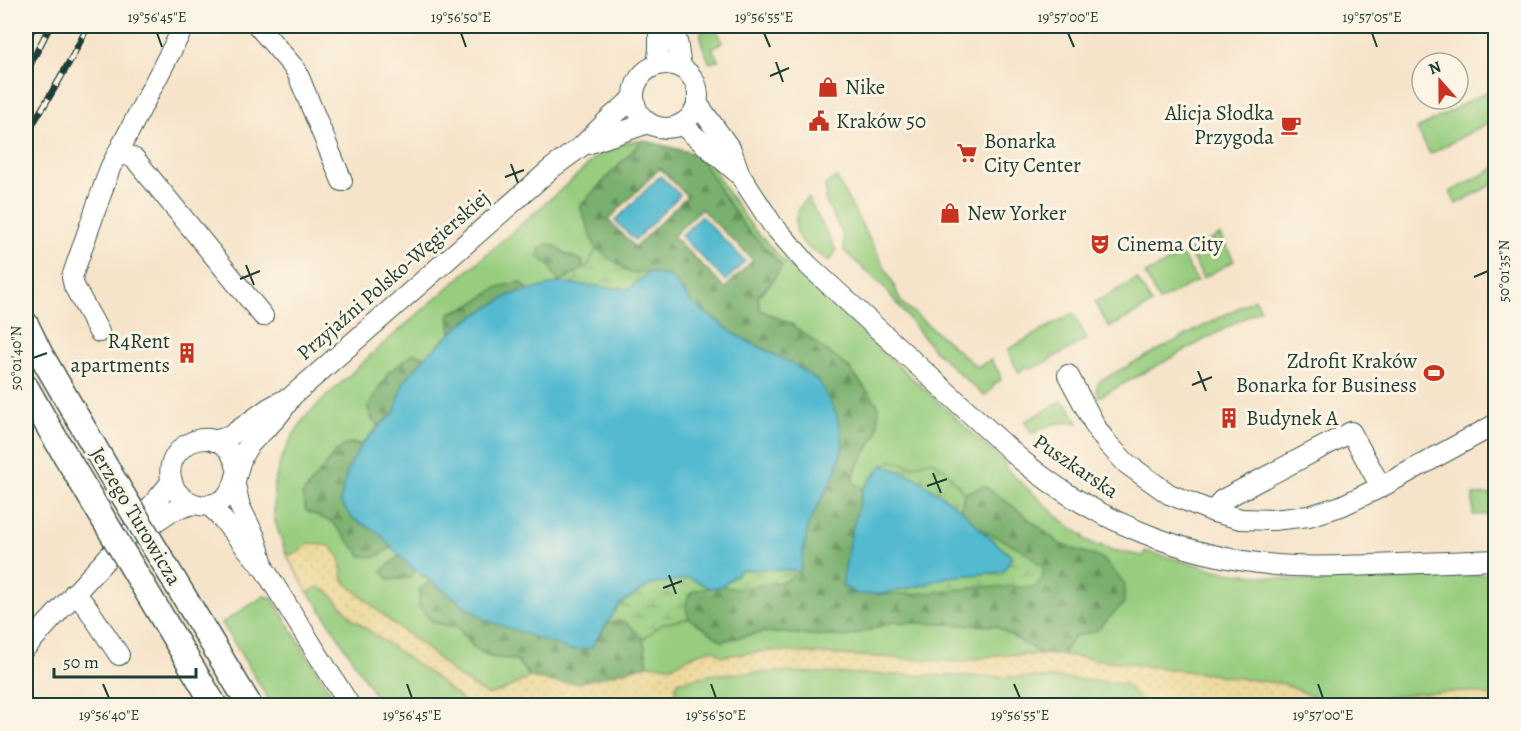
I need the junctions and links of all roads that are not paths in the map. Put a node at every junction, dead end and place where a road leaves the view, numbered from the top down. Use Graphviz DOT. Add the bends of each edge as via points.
graph roads {
  1 [pos="184,26"];
  2 [pos="258,26"];
  3 [pos="659,26"];
  4 [pos="671,26"];
  5 [pos="657,65"];
  6 [pos="681,68"];
  7 [pos="634,98"];
  8 [pos="698,103"];
  9 [pos="648,123"];
  10 [pos="681,124"];
  11 [pos="582,146"];
  12 [pos="119,151"];
  13 [pos="740,175"];
  14 [pos="342,181"];
  15 [pos="263,316"];
  16 [pos="26,324"];
  17 [pos="99,332"];
  18 [pos="1068,375"];
  19 [pos="26,387"];
  20 [pos="292,396"];
  21 [pos="1496,424"];
  22 [pos="214,441"];
  23 [pos="236,477"];
  24 [pos="172,481"];
  25 [pos="1381,487"];
  26 [pos="201,505"];
  27 [pos="1214,512"];
  28 [pos="132,531"];
  29 [pos="1496,560"];
  30 [pos="265,570"];
  31 [pos="74,593"];
  32 [pos="26,647"];
  33 [pos="119,656"];
  34 [pos="215,705"];
  35 [pos="250,705"];
  36 [pos="350,705"];
  1 -- 12 [label="street"];
  2 -- 14 [label="street" via="296,70"];
  3 -- 5 [label="street"];
  4 -- 6 [label="street"];
  5 -- 6 [label="street"];
  5 -- 7 [label="street" via="642,75"];
  6 -- 8 [label="street" via="694,80"];
  7 -- 9 [label="street" via="638,113"];
  7 -- 11 [label="street, Przyjaźni Polsko-Węgierskiej"];
  8 -- 10 [label="street"];
  8 -- 13 [label="street, Puszkarska" via="730,150"];
  9 -- 10 [label="street" via="661,128"];
  9 -- 11 [label="street, Przyjaźni Polsko-Węgierskiej"];
  10 -- 13 [label="street, Puszkarska"];
  11 -- 20 [label="street, Przyjaźni Polsko-Węgierskiej"];
  12 -- 15 [label="street" via="135,159"];
  12 -- 17 [label="street" via="72,277"];
  13 -- 29 [label="street, Puszkarska" via="772,225 795,252 982,425 1036,472 1084,505 1125,526 1193,549 1277,565"];
  16 -- 35 [label="main road, Jerzego Turowicza, bridge" via="76,415"];
  18 -- 27 [label="street" via="1097,429 1127,464 1169,494"];
  19 -- 34 [label="main road, Jerzego Turowicza, bridge"];
  20 -- 22 [label="street, Przyjaźni Polsko-Węgierskiej" via="230,436"];
  20 -- 23 [label="street, Przyjaźni Polsko-Węgierskiej" via="246,449"];
  21 -- 25 [label="street"];
  22 -- 23 [label="street" via="232,454"];
  22 -- 24 [label="street, Przyjaźni Polsko-Węgierskiej" via="203,439 183,446 172,464"];
  23 -- 26 [label="street, Przyjaźni Polsko-Węgierskiej" via="229,495 220,502"];
  23 -- 30 [label="street" via="240,507"];
  24 -- 26 [label="street" via="180,495"];
  24 -- 28 [label="street"];
  25 -- 27 [label="street" via="1309,516 1241,519"];
  25 -- 27 [label="street" via="1351,432 1222,500"];
  26 -- 28 [label="street, Przyjaźni Polsko-Węgierskiej" via="171,511"];
  26 -- 30 [label="street" via="218,514"];
  28 -- 31 [label="street"];
  30 -- 36 [label="street"];
  31 -- 32 [label="street"];
  31 -- 33 [label="street"];
}
